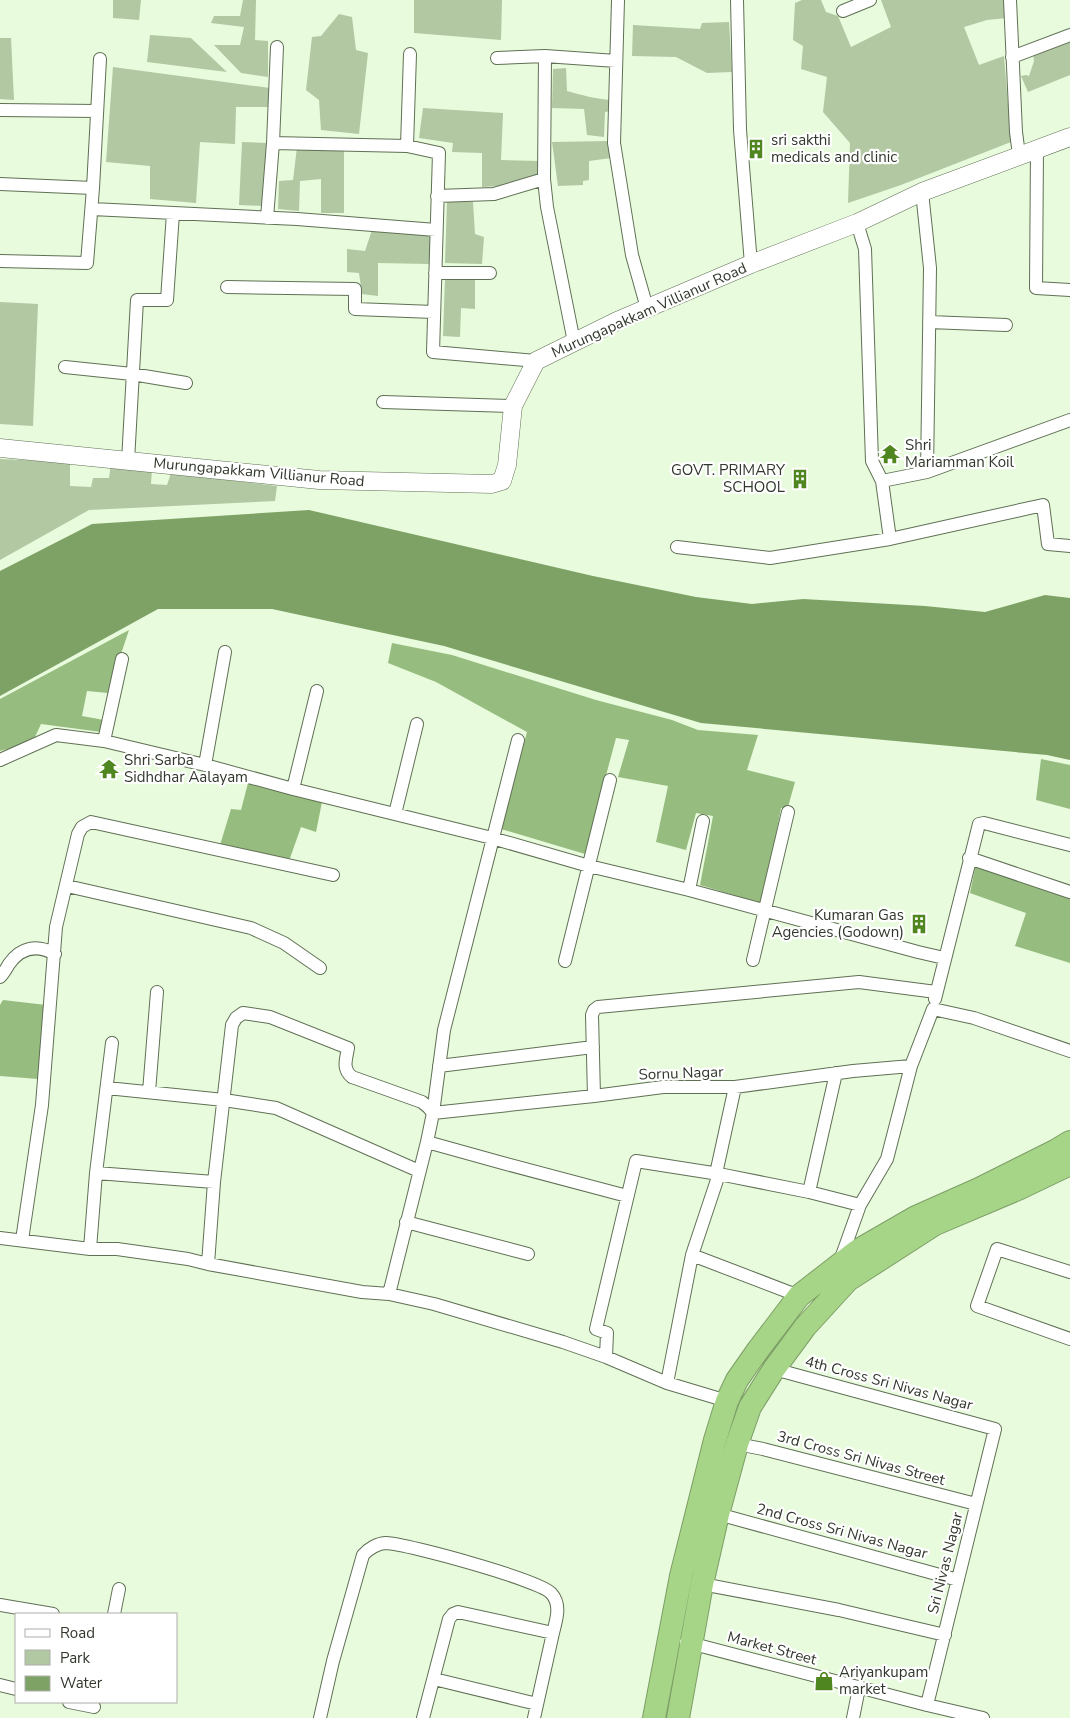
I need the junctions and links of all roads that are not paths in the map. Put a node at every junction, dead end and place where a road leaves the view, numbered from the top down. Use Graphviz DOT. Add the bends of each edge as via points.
graph roads {
  1 [pos="618,0"];
  2 [pos="737,0"];
  3 [pos="870,0"];
  4 [pos="1010,0"];
  5 [pos="843,11"];
  6 [pos="1070,35"];
  7 [pos="277,47"];
  8 [pos="410,54"];
  9 [pos="545,56"];
  10 [pos="1012,57"];
  11 [pos="497,58"];
  12 [pos="100,59"];
  13 [pos="616,60"];
  14 [pos="0,110"];
  15 [pos="97,112"];
  16 [pos="1070,137"];
  17 [pos="273,143"];
  18 [pos="407,146"];
  19 [pos="1037,149"];
  20 [pos="1019,155"];
  21 [pos="544,179"];
  22 [pos="0,184"];
  23 [pos="93,188"];
  24 [pos="922,192"];
  25 [pos="437,196"];
  26 [pos="92,209"];
  27 [pos="173,213"];
  28 [pos="267,218"];
  29 [pos="857,223"];
  30 [pos="436,230"];
  31 [pos="0,261"];
  32 [pos="751,264"];
  33 [pos="435,273"];
  34 [pos="490,273"];
  35 [pos="227,287"];
  36 [pos="1070,290"];
  37 [pos="647,308"];
  38 [pos="434,312"];
  39 [pos="929,322"];
  40 [pos="1006,324"];
  41 [pos="574,342"];
  42 [pos="536,361"];
  43 [pos="65,367"];
  44 [pos="132,374"];
  45 [pos="186,383"];
  46 [pos="383,402"];
  47 [pos="513,406"];
  48 [pos="1070,420"];
  49 [pos="0,448"];
  50 [pos="128,461"];
  51 [pos="927,472"];
  52 [pos="882,481"];
  53 [pos="890,539"];
  54 [pos="1070,546"];
  55 [pos="677,547"];
  56 [pos="224,652"];
  57 [pos="122,659"];
  58 [pos="317,690"];
  59 [pos="417,724"];
  60 [pos="518,740"];
  61 [pos="104,741"];
  62 [pos="0,760"];
  63 [pos="205,765"];
  64 [pos="610,780"];
  65 [pos="293,789"];
  66 [pos="788,812"];
  67 [pos="395,814"];
  68 [pos="703,820"];
  69 [pos="492,838"];
  70 [pos="1070,845"];
  71 [pos="970,858"];
  72 [pos="589,866"];
  73 [pos="333,875"];
  74 [pos="66,886"];
  75 [pos="689,890"];
  76 [pos="1070,892"];
  77 [pos="765,910"];
  78 [pos="54,954"];
  79 [pos="944,958"];
  80 [pos="753,960"];
  81 [pos="565,961"];
  82 [pos="320,968"];
  83 [pos="0,977"];
  84 [pos="157,992"];
  85 [pos="936,992"];
  86 [pos="933,1009"];
  87 [pos="112,1043"];
  88 [pos="593,1047"];
  89 [pos="1070,1051"];
  90 [pos="439,1066"];
  91 [pos="911,1066"];
  92 [pos="836,1073"];
  93 [pos="735,1087"];
  94 [pos="107,1088"];
  95 [pos="149,1092"];
  96 [pos="594,1096"];
  97 [pos="224,1100"];
  98 [pos="433,1113"];
  99 [pos="427,1142"];
  100 [pos="1070,1142"];
  101 [pos="1070,1164"];
  102 [pos="420,1171"];
  103 [pos="96,1173"];
  104 [pos="719,1174"];
  105 [pos="214,1182"];
  106 [pos="809,1192"];
  107 [pos="627,1196"];
  108 [pos="860,1205"];
  109 [pos="406,1222"];
  110 [pos="0,1238"];
  111 [pos="22,1240"];
  112 [pos="90,1249"];
  113 [pos="528,1254"];
  114 [pos="692,1255"];
  115 [pos="208,1264"];
  116 [pos="838,1266"];
  117 [pos="1070,1272"];
  118 [pos="388,1294"];
  119 [pos="799,1296"];
  120 [pos="1070,1338"];
  121 [pos="606,1357"];
  122 [pos="774,1368"];
  123 [pos="667,1382"];
  124 [pos="727,1401"];
  125 [pos="995,1429"];
  126 [pos="737,1444"];
  127 [pos="976,1504"];
  128 [pos="718,1514"];
  129 [pos="958,1580"];
  130 [pos="702,1584"];
  131 [pos="119,1589"];
  132 [pos="0,1604"];
  133 [pos="48,1613"];
  134 [pos="114,1613"];
  135 [pos="553,1633"];
  136 [pos="944,1635"];
  137 [pos="669,1637"];
  138 [pos="691,1644"];
  139 [pos="434,1679"];
  140 [pos="0,1686"];
  141 [pos="860,1688"];
  142 [pos="15,1689"];
  143 [pos="72,1703"];
  144 [pos="538,1704"];
  145 [pos="927,1705"];
  146 [pos="93,1709"];
  147 [pos="320,1718"];
  148 [pos="423,1718"];
  149 [pos="534,1718"];
  150 [pos="654,1718"];
  151 [pos="678,1718"];
  152 [pos="852,1718"];
  153 [pos="983,1718"];
  1 -- 13 [label="street"];
  2 -- 32 [label="street" via="740,130"];
  3 -- 5 [label="street"];
  4 -- 10 [label="street"];
  6 -- 10 [label="street"];
  7 -- 17 [label="street"];
  8 -- 18 [label="street"];
  9 -- 11 [label="street"];
  9 -- 13 [label="street"];
  9 -- 21 [label="street"];
  10 -- 20 [label="street"];
  12 -- 15 [label="street"];
  13 -- 37 [label="street" via="614,143 632,255"];
  14 -- 15 [label="street"];
  15 -- 23 [label="street"];
  16 -- 19 [label="main road, Murungapakkam Villianur Road"];
  17 -- 18 [label="street"];
  17 -- 28 [label="street"];
  18 -- 25 [label="street" via="439,153"];
  19 -- 20 [label="main road, Murungapakkam Villianur Road"];
  19 -- 36 [label="street" via="1036,288"];
  20 -- 24 [label="main road, Murungapakkam Villianur Road"];
  21 -- 25 [label="street" via="494,194"];
  21 -- 41 [label="street"];
  22 -- 23 [label="street"];
  23 -- 26 [label="street"];
  24 -- 29 [label="main road, Murungapakkam Villianur Road"];
  24 -- 39 [label="street" via="930,268"];
  25 -- 30 [label="street"];
  26 -- 27 [label="street"];
  26 -- 31 [label="street" via="87,264"];
  27 -- 28 [label="street"];
  27 -- 44 [label="street" via="167,300 137,300"];
  28 -- 30 [label="street"];
  29 -- 32 [label="main road, Murungapakkam Villianur Road"];
  29 -- 52 [label="street" via="865,249 872,461"];
  30 -- 33 [label="street"];
  32 -- 37 [label="main road, Murungapakkam Villianur Road"];
  33 -- 34 [label="street"];
  33 -- 38 [label="street"];
  35 -- 38 [label="street" via="355,289 355,309"];
  37 -- 41 [label="main road, Murungapakkam Villianur Road"];
  38 -- 42 [label="street" via="433,352"];
  39 -- 40 [label="street"];
  39 -- 51 [label="street"];
  41 -- 42 [label="main road, Murungapakkam Villianur Road"];
  42 -- 47 [label="main road, Murungapakkam Villianur Road"];
  43 -- 44 [label="street"];
  44 -- 45 [label="street"];
  44 -- 50 [label="street"];
  46 -- 47 [label="street"];
  47 -- 50 [label="main road, Murungapakkam Villianur Road" via="507,465 502,481 492,484 319,480"];
  48 -- 51 [label="street"];
  49 -- 50 [label="main road, Murungapakkam Villianur Road"];
  51 -- 52 [label="street"];
  52 -- 53 [label="street"];
  53 -- 54 [label="street" via="1043,505 1048,544"];
  53 -- 55 [label="street" via="770,558"];
  56 -- 63 [label="street"];
  57 -- 61 [label="street"];
  58 -- 65 [label="street"];
  59 -- 67 [label="street"];
  60 -- 69 [label="street"];
  61 -- 62 [label="street" via="56,735"];
  61 -- 63 [label="street"];
  63 -- 65 [label="street"];
  64 -- 72 [label="street"];
  65 -- 67 [label="street"];
  66 -- 77 [label="street"];
  67 -- 69 [label="street"];
  68 -- 75 [label="street"];
  69 -- 72 [label="street"];
  69 -- 90 [label="street" via="444,1030"];
  70 -- 71 [label="street" via="984,823 977,827"];
  71 -- 76 [label="street"];
  71 -- 79 [label="street"];
  72 -- 75 [label="street"];
  72 -- 81 [label="street"];
  73 -- 74 [label="street" via="91,822 79,831"];
  74 -- 78 [label="street" via="56,927"];
  74 -- 82 [label="street" via="251,928 284,943"];
  75 -- 77 [label="street"];
  77 -- 79 [label="street"];
  77 -- 80 [label="street"];
  78 -- 83 [label="street" via="34,947 26,950 10,962"];
  78 -- 111 [label="street" via="42,1105"];
  79 -- 85 [label="street"];
  84 -- 95 [label="street"];
  85 -- 86 [label="street"];
  85 -- 88 [label="street" via="859,982 604,1005 593,1012"];
  86 -- 89 [label="street" via="974,1018"];
  86 -- 91 [label="street"];
  87 -- 94 [label="street"];
  88 -- 90 [label="street"];
  88 -- 96 [label="street"];
  90 -- 98 [label="street"];
  91 -- 92 [label="street, Sornu Nagar"];
  91 -- 108 [label="street" via="887,1159"];
  92 -- 93 [label="street, Sornu Nagar"];
  92 -- 106 [label="street"];
  93 -- 96 [label="street, Sornu Nagar" via="663,1087"];
  93 -- 104 [label="street" via="717,1169"];
  94 -- 95 [label="street"];
  94 -- 103 [label="street"];
  95 -- 97 [label="street"];
  96 -- 98 [label="street, Sornu Nagar"];
  97 -- 98 [label="street" via="232,1024 243,1013 270,1017 348,1048 345,1067 352,1077 422,1102"];
  97 -- 102 [label="street" via="276,1108"];
  97 -- 105 [label="street"];
  98 -- 99 [label="street"];
  99 -- 102 [label="street"];
  99 -- 107 [label="street"];
  100 -- 116 [label="highway" via="978,1189 916,1216"];
  101 -- 122 [label="highway" via="935,1224 848,1280 805,1326"];
  102 -- 109 [label="street"];
  103 -- 105 [label="street"];
  103 -- 112 [label="street"];
  104 -- 106 [label="street"];
  104 -- 107 [label="street" via="636,1161"];
  104 -- 114 [label="street"];
  105 -- 115 [label="street"];
  106 -- 108 [label="street"];
  107 -- 121 [label="street" via="596,1329 607,1333"];
  108 -- 116 [label="street"];
  109 -- 113 [label="street"];
  109 -- 118 [label="street"];
  110 -- 111 [label="street"];
  111 -- 112 [label="street"];
  112 -- 115 [label="street" via="117,1249"];
  114 -- 119 [label="street"];
  114 -- 123 [label="street"];
  115 -- 118 [label="street"];
  116 -- 119 [label="highway"];
  117 -- 120 [label="street" via="997,1249 977,1306"];
  118 -- 121 [label="street" via="434,1304"];
  119 -- 124 [label="highway" via="738,1380"];
  121 -- 123 [label="street"];
  122 -- 125 [label="street, 4th Cross Sri Nivas Nagar"];
  122 -- 126 [label="highway" via="750,1407"];
  123 -- 124 [label="street"];
  124 -- 137 [label="highway" via="697,1508"];
  125 -- 127 [label="street, Sri Nivas Nagar"];
  126 -- 127 [label="street, 3rd Cross Sri Nivas Street"];
  126 -- 128 [label="highway"];
  127 -- 129 [label="street, Sri Nivas Nagar"];
  128 -- 129 [label="street, 2nd Cross Sri Nivas Nagar"];
  128 -- 130 [label="highway"];
  129 -- 136 [label="street, Sri Nivas Nagar"];
  130 -- 136 [label="street" via="839,1610"];
  130 -- 138 [label="highway"];
  131 -- 134 [label="street"];
  132 -- 133 [label="street"];
  135 -- 139 [label="street" via="455,1613 449,1619"];
  135 -- 144 [label="street"];
  135 -- 147 [label="street" via="558,1606 548,1590 517,1577 436,1553 386,1543 377,1545 363,1555"];
  136 -- 145 [label="street, Sri Nivas Nagar"];
  137 -- 138 [label="street, Market Street"];
  137 -- 150 [label="highway"];
  138 -- 141 [label="street, Market Street"];
  138 -- 151 [label="highway"];
  139 -- 144 [label="street"];
  139 -- 148 [label="street"];
  140 -- 142 [label="street"];
  141 -- 145 [label="street, Market Street"];
  141 -- 152 [label="street"];
  143 -- 146 [label="street"];
  144 -- 149 [label="street"];
  145 -- 153 [label="street, Market Street"];
}
